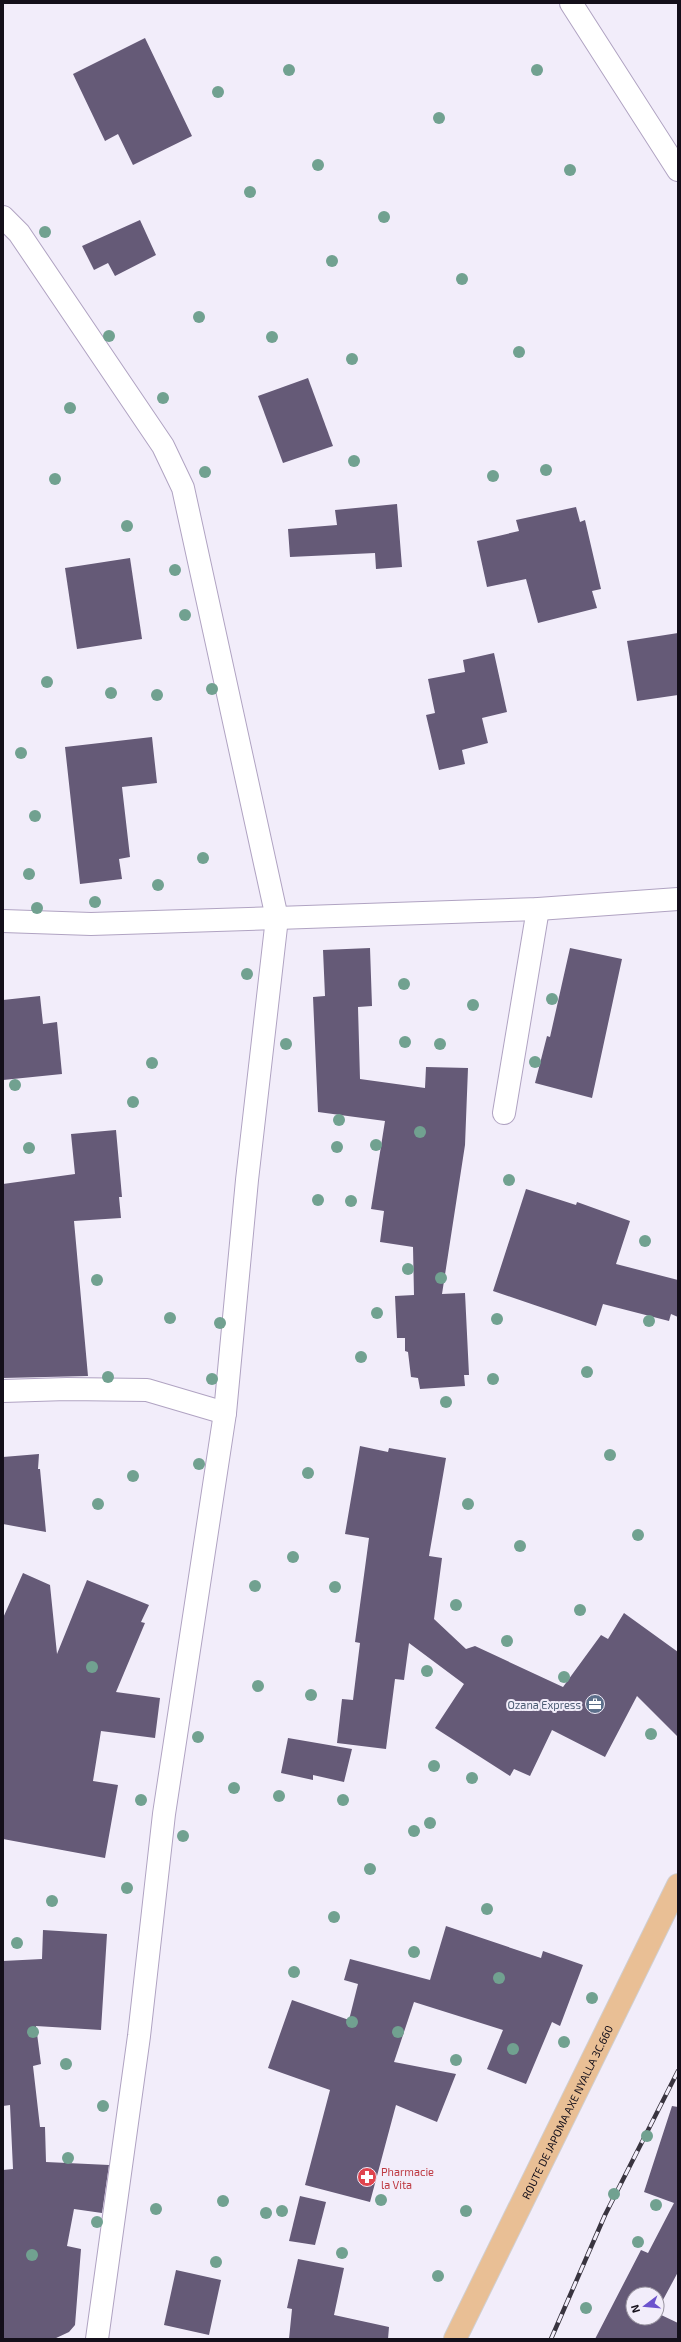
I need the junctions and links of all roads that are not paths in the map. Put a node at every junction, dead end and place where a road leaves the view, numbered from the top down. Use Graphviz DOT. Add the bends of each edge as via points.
graph roads {
  1 [pos="571,3"];
  2 [pos="678,170"];
  3 [pos="3,217"];
  4 [pos="678,899"];
  5 [pos="538,909"];
  6 [pos="277,918"];
  7 [pos="3,921"];
  8 [pos="504,1113"];
  9 [pos="3,1390"];
  10 [pos="225,1413"];
  11 [pos="678,1885"];
  12 [pos="97,2339"];
  13 [pos="456,2339"];
  1 -- 2 [label="street"];
  3 -- 6 [label="street" via="19,233 163,446 184,488"];
  4 -- 5 [label="street"];
  5 -- 6 [label="street"];
  5 -- 8 [label="street"];
  6 -- 7 [label="street" via="91,924"];
  6 -- 10 [label="street"];
  9 -- 10 [label="street" via="147,1390"];
  10 -- 12 [label="street" via="164,1814 138,2036"];
  11 -- 13 [label="main road, ROUTE DE JAPOMA AXE NYALLA 3C.660"];
}
